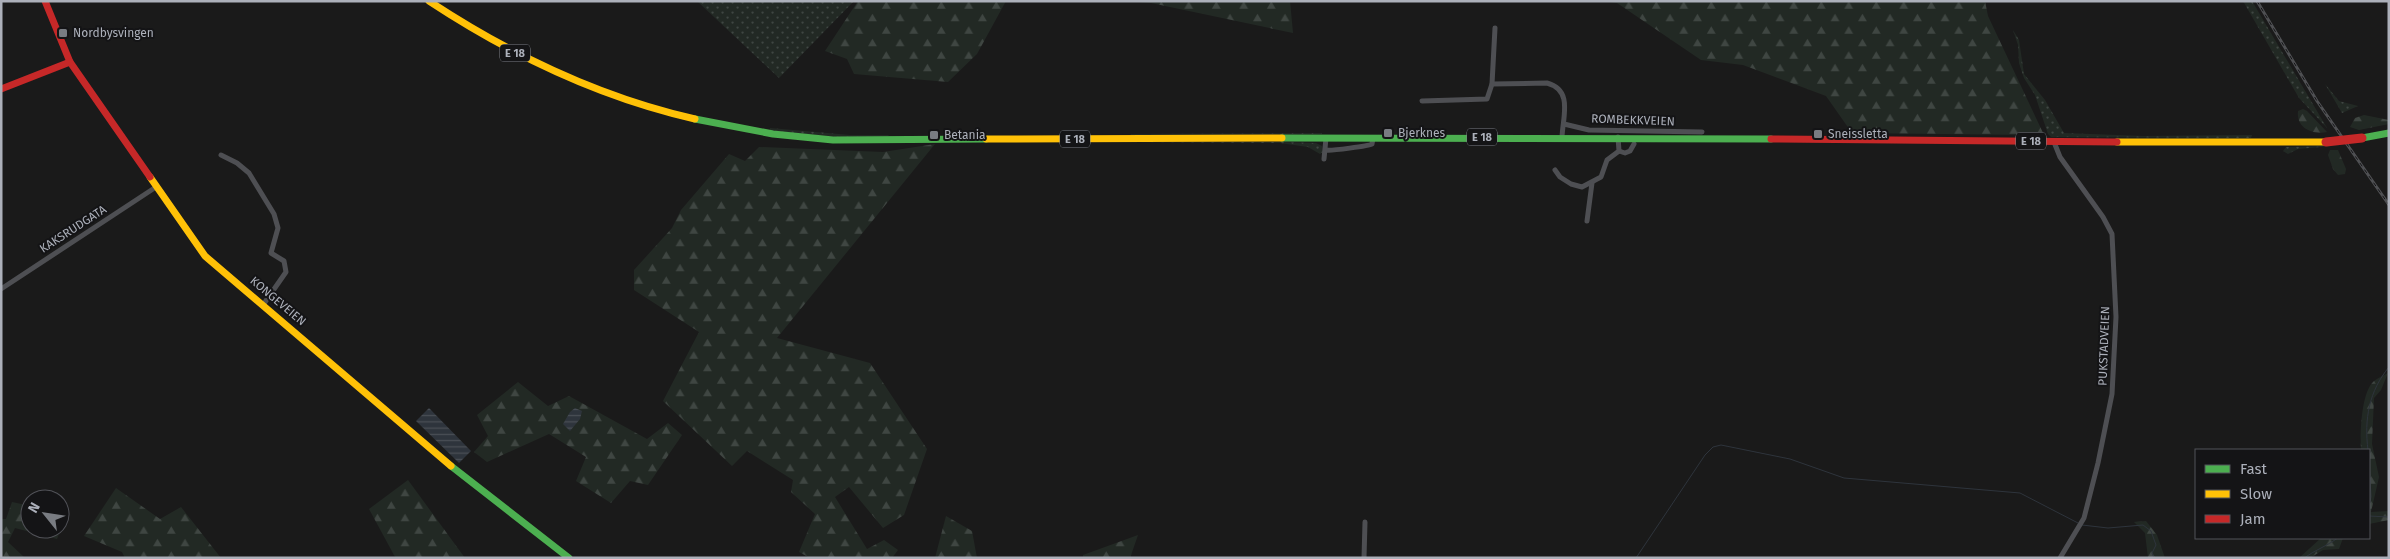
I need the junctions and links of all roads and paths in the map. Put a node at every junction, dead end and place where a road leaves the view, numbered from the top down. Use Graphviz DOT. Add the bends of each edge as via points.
graph roads {
  1 [pos="45,1"];
  2 [pos="429,1"];
  3 [pos="1495,28"];
  4 [pos="70,62"];
  5 [pos="1492,84"];
  6 [pos="1,89"];
  7 [pos="1422,101"];
  8 [pos="1564,124"];
  9 [pos="1702,132"];
  10 [pos="2389,133"];
  11 [pos="1562,137"];
  12 [pos="1326,138"];
  13 [pos="1373,138"];
  14 [pos="1618,138"];
  15 [pos="2054,142"];
  16 [pos="1634,144"];
  17 [pos="1326,150"];
  18 [pos="1618,151"];
  19 [pos="221,155"];
  20 [pos="1324,159"];
  21 [pos="1555,170"];
  22 [pos="1592,183"];
  23 [pos="156,187"];
  24 [pos="1587,221"];
  25 [pos="1,288"];
  26 [pos="263,305"];
  27 [pos="1365,522"];
  28 [pos="569,558"];
  29 [pos="1364,558"];
  30 [pos="2060,558"];
  1 -- 4 [label="main road, KONGEVEIEN"];
  2 -- 12 [label="main road, E 18" via="506,49 582,84 676,115 766,134 890,141"];
  3 -- 5 [label="street"];
  4 -- 6 [label="main road"];
  4 -- 23 [label="main road, KONGEVEIEN"];
  5 -- 7 [label="street" via="1485,100"];
  5 -- 8 [label="street" via="1555,85 1565,100"];
  8 -- 9 [label="street, ROMBEKKVEIEN" via="1589,130"];
  8 -- 11 [label="street"];
  10 -- 15 [label="main road, E 18, bridge" via="2326,142"];
  11 -- 13 [label="main road, E 18"];
  11 -- 14 [label="main road, E 18"];
  12 -- 13 [label="main road, E 18"];
  12 -- 17 [label="street"];
  13 -- 17 [label="street" via="1369,146 1349,147 1336,152"];
  14 -- 15 [label="main road, E 18"];
  14 -- 18 [label="street"];
  15 -- 30 [label="street, PUKSTADVEIEN" via="2060,157 2107,223 2114,244 2116,331 2112,394 2098,463 2080,525"];
  16 -- 18 [label="street" via="1630,151"];
  17 -- 20 [label="street"];
  18 -- 22 [label="street" via="1607,160 1601,177"];
  19 -- 26 [label="street" via="249,173 278,224 271,253 284,261 286,272"];
  21 -- 22 [label="street" via="1575,186"];
  22 -- 24 [label="street"];
  23 -- 25 [label="street, KAKSRUDGATA"];
  23 -- 26 [label="main road, KONGEVEIEN" via="205,256"];
  26 -- 28 [label="main road, KONGEVEIEN" via="475,486"];
  27 -- 29 [label="street"];
}
